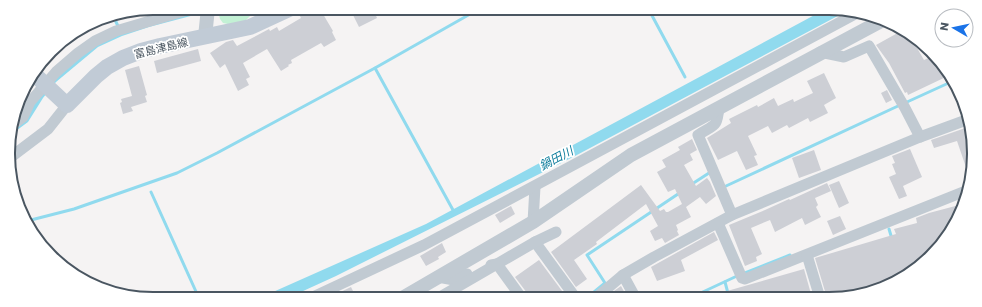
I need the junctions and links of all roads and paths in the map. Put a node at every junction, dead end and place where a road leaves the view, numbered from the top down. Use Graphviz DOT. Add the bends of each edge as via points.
graph roads {
  1 [pos="170,15"];
  2 [pos="208,15"];
  3 [pos="275,15"];
  4 [pos="850,17"];
  5 [pos="875,24"];
  6 [pos="205,37"];
  7 [pos="820,52"];
  8 [pos="38,78"];
  9 [pos="62,100"];
  10 [pos="719,107"];
  11 [pos="20,119"];
  12 [pos="963,121"];
  13 [pos="920,137"];
  14 [pos="15,154"];
  15 [pos="535,187"];
  16 [pos="961,193"];
  17 [pos="732,215"];
  18 [pos="533,222"];
  19 [pos="718,222"];
  20 [pos="556,232"];
  21 [pos="535,242"];
  22 [pos="807,255"];
  23 [pos="497,264"];
  24 [pos="623,275"];
  25 [pos="438,277"];
  26 [pos="324,292"];
  27 [pos="412,292"];
  28 [pos="451,292"];
  29 [pos="517,292"];
  30 [pos="571,292"];
  31 [pos="603,292"];
  32 [pos="632,292"];
  33 [pos="818,292"];
  1 -- 11 [label="street" via="116,31 95,41 56,72 30,102"];
  2 -- 6 [label="street"];
  3 -- 6 [label="main road, 富島津島線" via="250,27"];
  4 -- 15 [label="street"];
  5 -- 7 [label="street"];
  6 -- 9 [label="main road, 富島津島線" via="160,46 123,58"];
  7 -- 10 [label="street"];
  7 -- 13 [label="street" via="844,57 869,46"];
  8 -- 9 [label="main road"];
  9 -- 14 [label="street" via="48,130"];
  10 -- 17 [label="street" via="716,124 698,135"];
  10 -- 18 [label="street" via="631,155"];
  12 -- 13 [label="street"];
  13 -- 17 [label="street"];
  15 -- 18 [label="street"];
  15 -- 26 [label="street" via="424,245"];
  16 -- 22 [label="street"];
  17 -- 19 [label="street"];
  18 -- 25 [label="street"];
  19 -- 22 [label="street" via="742,278"];
  19 -- 24 [label="street"];
  20 -- 21 [label="street"];
  21 -- 23 [label="street"];
  21 -- 30 [label="street"];
  22 -- 33 [label="street"];
  23 -- 25 [label="street" via="482,267 454,280"];
  23 -- 28 [label="street"];
  23 -- 29 [label="street"];
  24 -- 31 [label="street"];
  24 -- 32 [label="street"];
  25 -- 27 [label="street"];
}
